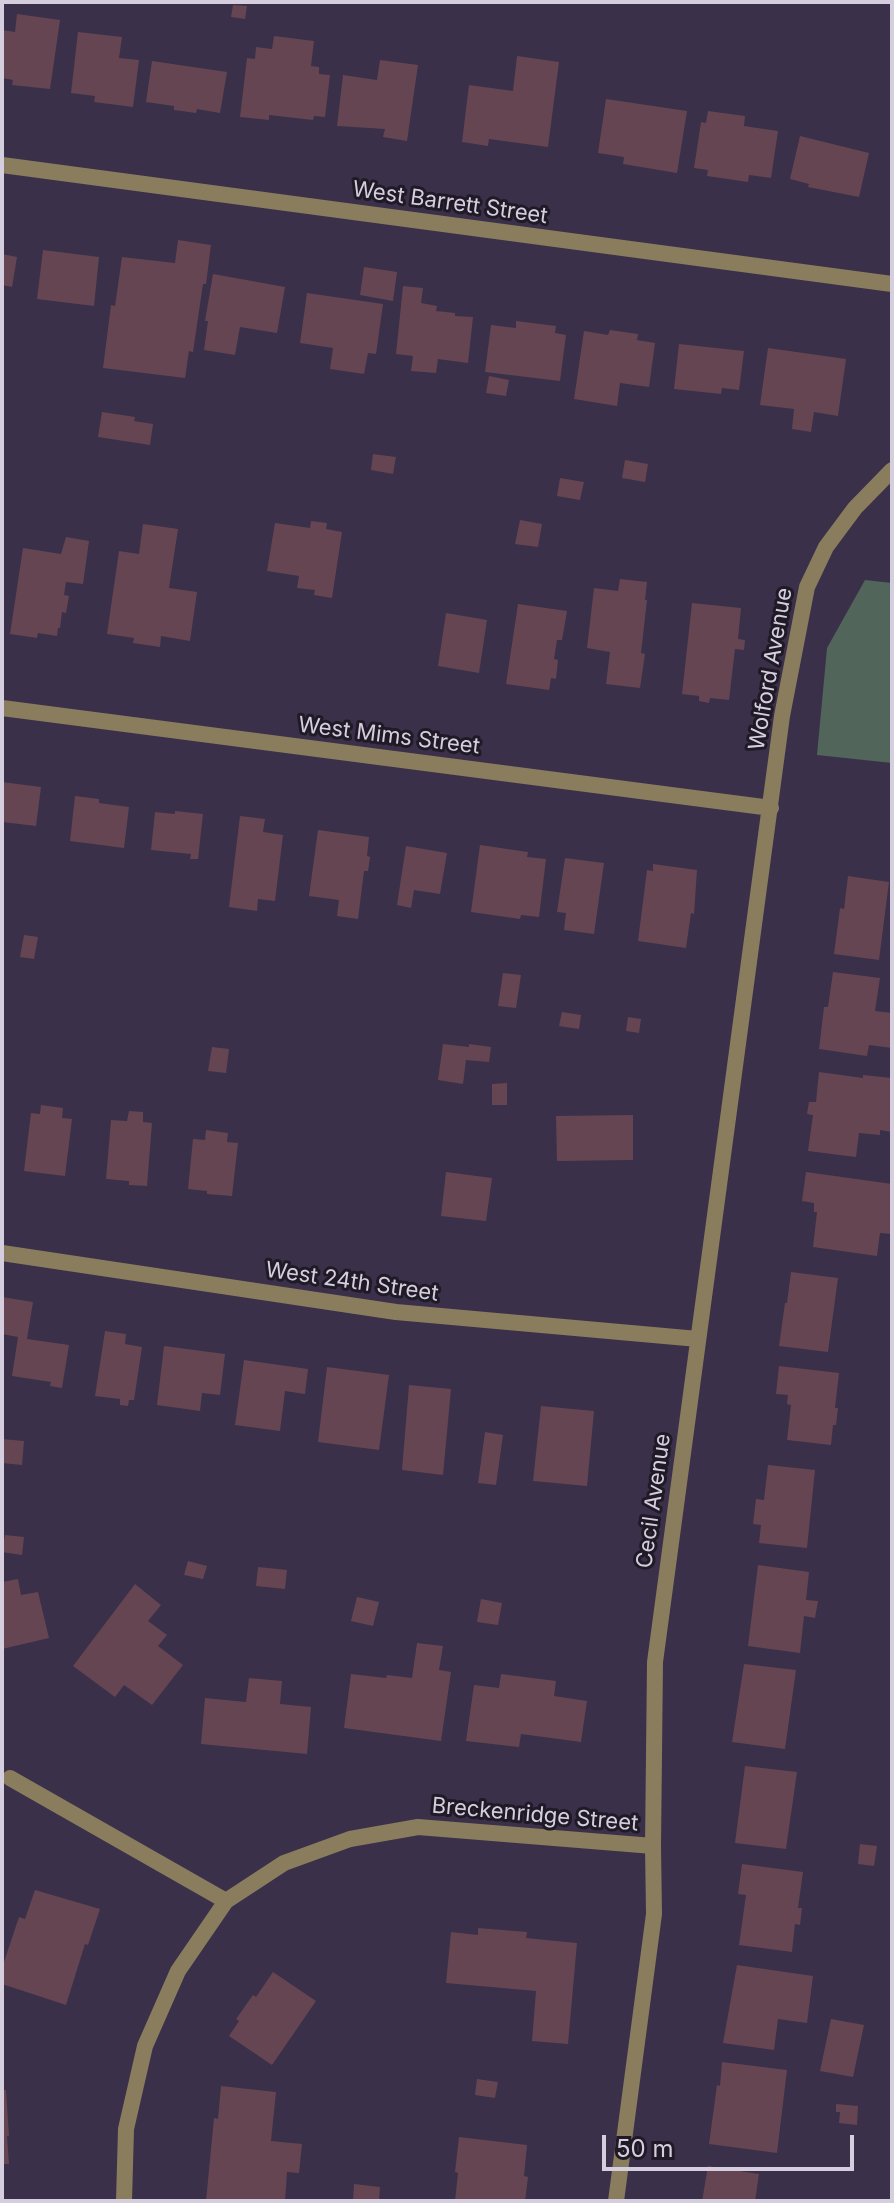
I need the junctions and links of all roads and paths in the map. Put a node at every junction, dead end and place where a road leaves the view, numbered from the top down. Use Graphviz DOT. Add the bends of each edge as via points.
graph roads {
  1 [pos="2,165"];
  2 [pos="892,284"];
  3 [pos="892,470"];
  4 [pos="2,708"];
  5 [pos="771,808"];
  6 [pos="2,1253"];
  7 [pos="698,1339"];
  8 [pos="10,1778"];
  9 [pos="653,1846"];
  10 [pos="226,1901"];
  11 [pos="124,2201"];
  12 [pos="616,2201"];
  1 -- 2 [label="street, West Barrett Street"];
  3 -- 5 [label="street, Wolford Avenue" via="833,537 807,587"];
  4 -- 5 [label="street, West Mims Street"];
  5 -- 7 [label="street, Cecil Avenue"];
  6 -- 7 [label="street, West 24th Street" via="396,1312"];
  7 -- 9 [label="street, Cecil Avenue" via="655,1662"];
  8 -- 10 [label="street"];
  9 -- 10 [label="street, Breckenridge Street" via="418,1827 350,1839 284,1863"];
  9 -- 12 [label="street, Cecil Avenue" via="654,1914"];
  10 -- 11 [label="street, Breckenridge Street" via="178,1971 145,2046 126,2129"];
}
